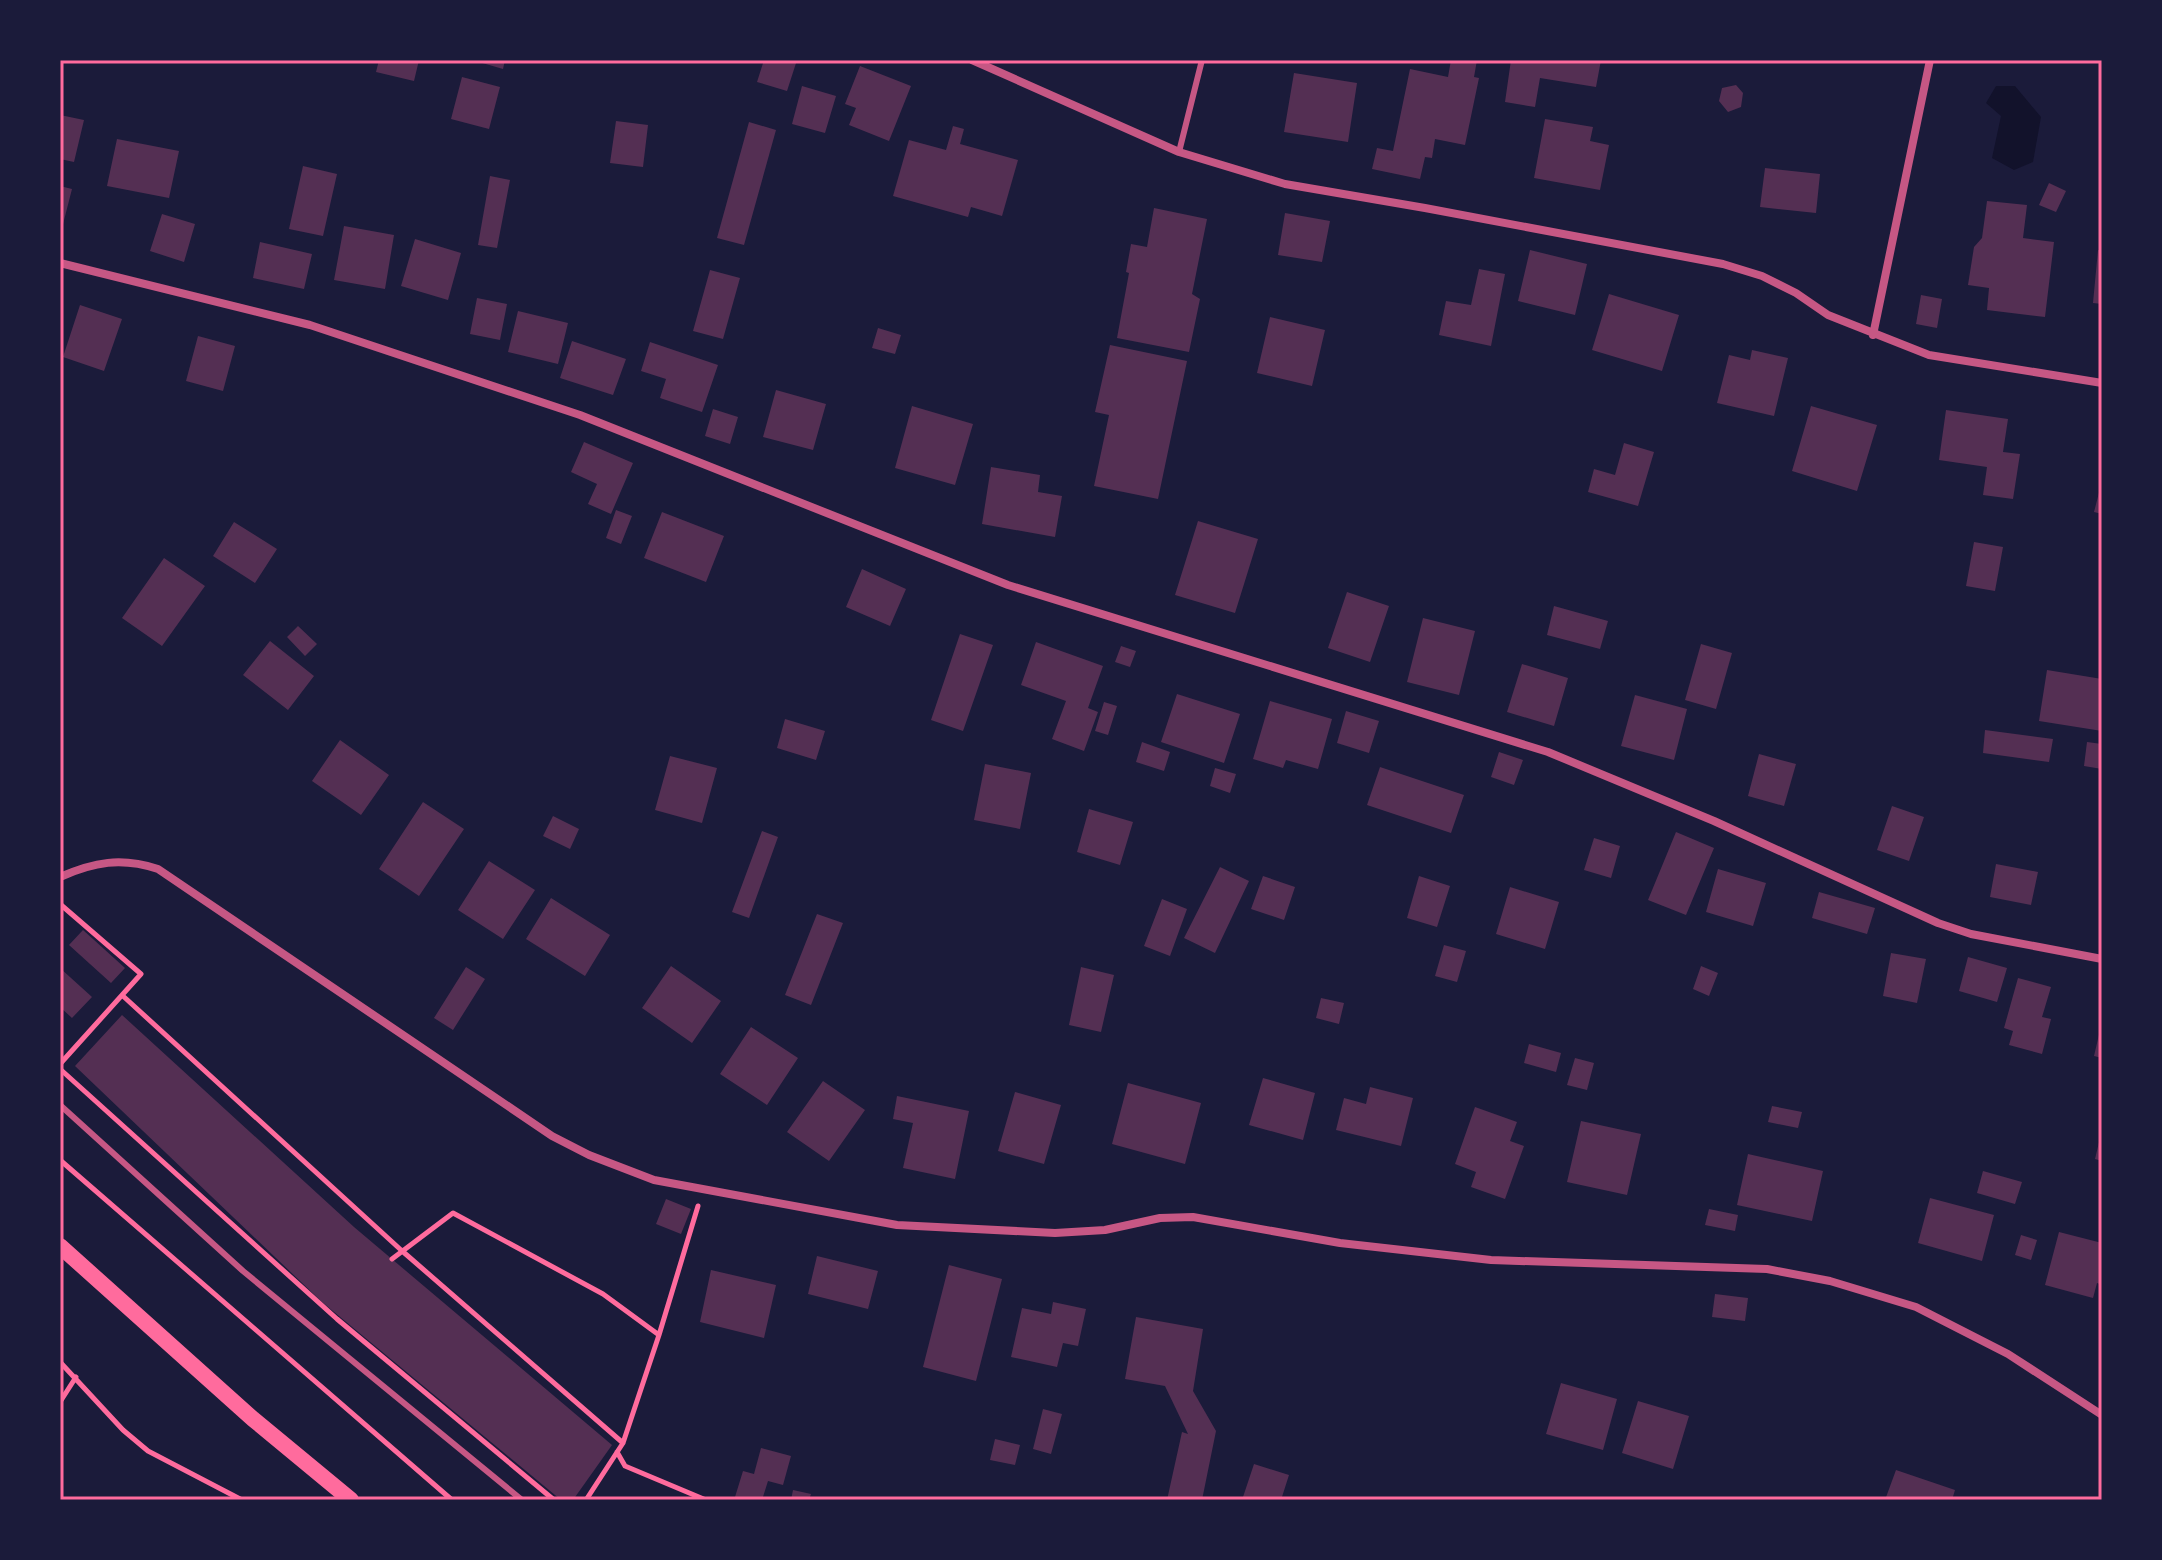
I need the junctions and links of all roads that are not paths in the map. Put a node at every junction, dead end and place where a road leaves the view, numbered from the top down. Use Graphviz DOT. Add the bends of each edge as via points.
graph roads {
  1 [pos="972,60"];
  2 [pos="1202,60"];
  3 [pos="1930,60"];
  4 [pos="1179,152"];
  5 [pos="60,263"];
  6 [pos="1873,335"];
  7 [pos="2102,383"];
  8 [pos="60,877"];
  9 [pos="2102,959"];
  10 [pos="60,1105"];
  11 [pos="60,1246"];
  12 [pos="2102,1415"];
  13 [pos="351,1500"];
  14 [pos="522,1500"];
  1 -- 4 [label="street"];
  2 -- 4 [label="lane"];
  3 -- 6 [label="street"];
  4 -- 6 [label="street" via="1285,184 1723,264 1762,276"];
  5 -- 9 [label="street" via="310,325 580,415 1008,585 1548,752 1938,923"];
  6 -- 7 [label="street" via="1929,355"];
  8 -- 12 [label="street" via="111,862 158,869 552,1136 654,1180 897,1225 1055,1233 1193,1217 1340,1243 1491,1260 1767,1269 1916,1307 2008,1354"];
  10 -- 14 [label="lane" via="243,1271"];
  11 -- 13 [label="main road"];
}
